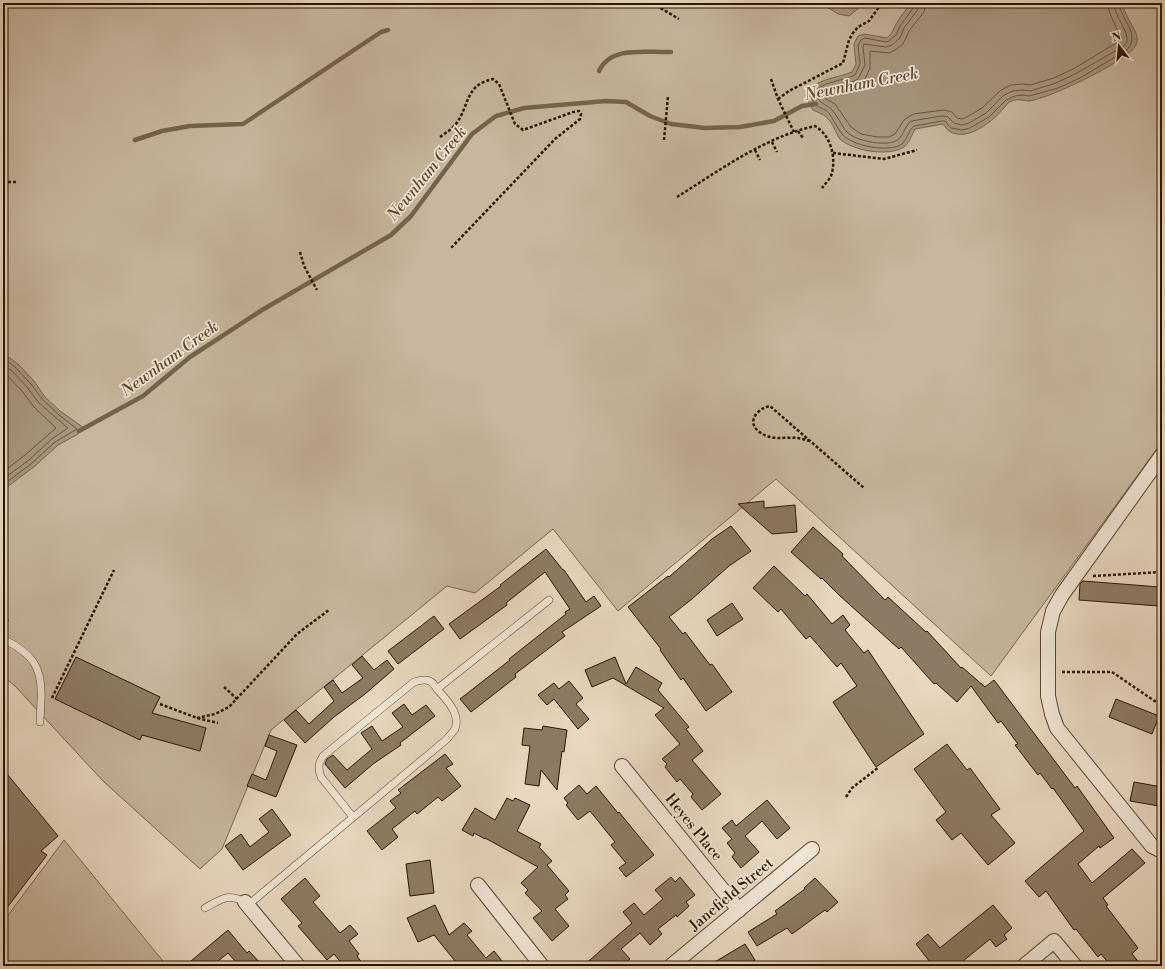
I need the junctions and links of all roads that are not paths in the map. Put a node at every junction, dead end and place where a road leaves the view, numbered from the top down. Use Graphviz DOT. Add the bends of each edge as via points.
graph roads {
  1 [pos="1162,455"];
  2 [pos="549,600"];
  3 [pos="3,639"];
  4 [pos="437,688"];
  5 [pos="40,722"];
  6 [pos="622,766"];
  7 [pos="353,817"];
  8 [pos="812,849"];
  9 [pos="1162,851"];
  10 [pos="478,885"];
  11 [pos="246,904"];
  12 [pos="205,908"];
  13 [pos="739,910"];
  14 [pos="298,966"];
  15 [pos="542,966"];
  16 [pos="671,966"];
  17 [pos="1024,966"];
  18 [pos="1075,966"];
  1 -- 9 [label="street" via="1062,595 1053,611 1048,632 1048,696 1057,728 1152,846"];
  2 -- 4 [label="lane"];
  3 -- 5 [label="lane" via="29,655 38,669 41,683"];
  4 -- 7 [label="lane" via="455,712 455,729 447,739"];
  4 -- 7 [label="lane" via="428,680 414,682 323,756 318,769 321,777"];
  6 -- 13 [label="street, Heyes Place"];
  7 -- 11 [label="lane"];
  8 -- 13 [label="street, Janefield Street"];
  10 -- 15 [label="street"];
  11 -- 12 [label="lane" via="235,897 227,897"];
  11 -- 14 [label="street"];
  13 -- 16 [label="street, Janefield Street"];
  17 -- 18 [label="street" via="1054,941"];
}
